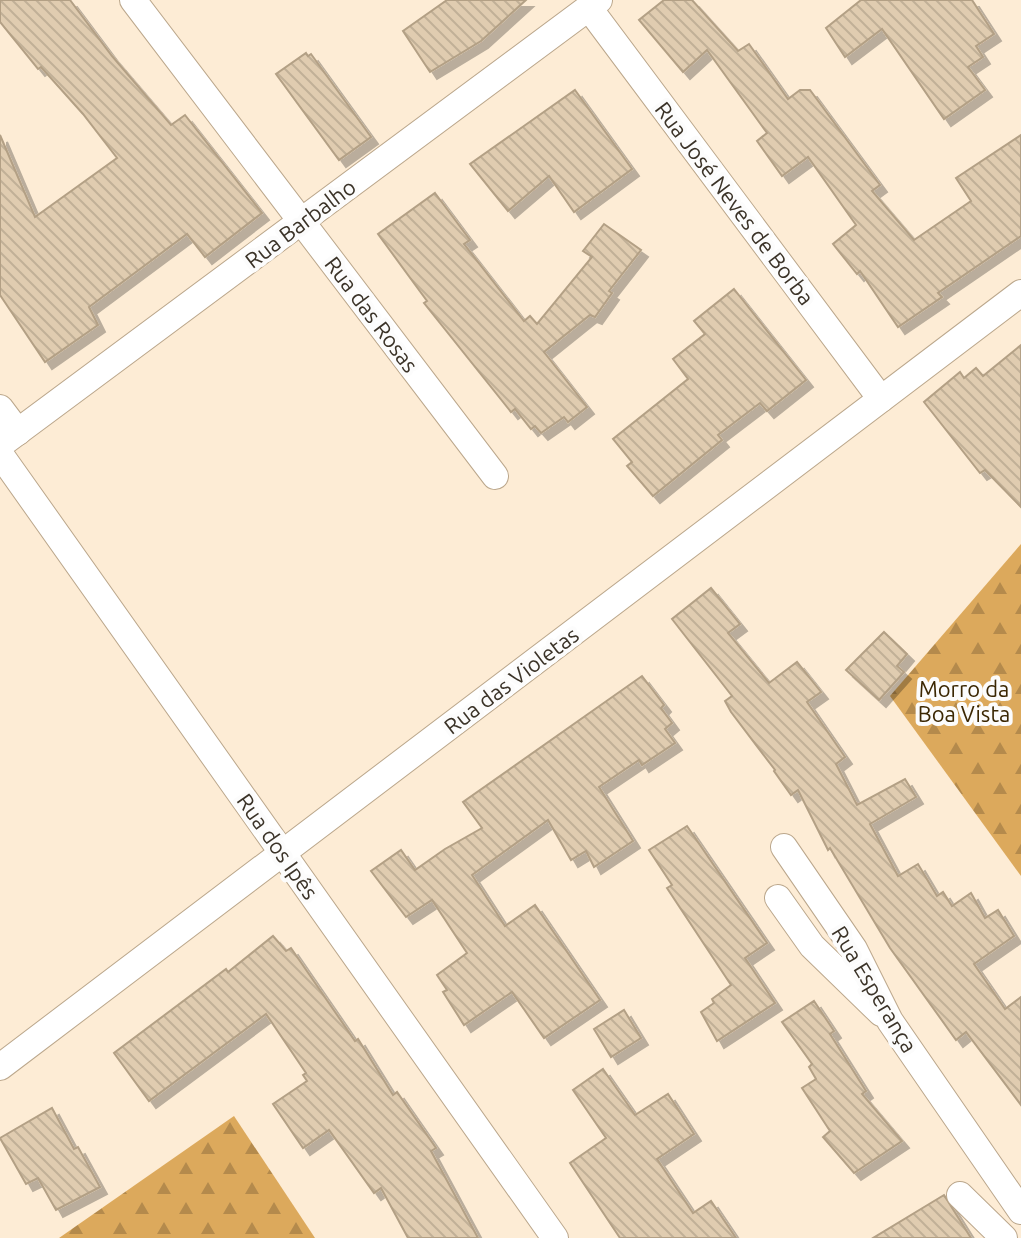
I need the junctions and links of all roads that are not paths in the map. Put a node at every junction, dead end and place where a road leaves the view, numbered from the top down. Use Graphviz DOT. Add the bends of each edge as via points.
graph roads {
  1 [pos="133,0"];
  2 [pos="594,4"];
  3 [pos="301,222"];
  4 [pos="1021,293"];
  5 [pos="881,399"];
  6 [pos="0,408"];
  7 [pos="9,438"];
  8 [pos="0,454"];
  9 [pos="495,476"];
  10 [pos="784,847"];
  11 [pos="283,853"];
  12 [pos="778,898"];
  13 [pos="890,1021"];
  14 [pos="0,1067"];
  15 [pos="960,1195"];
  16 [pos="1021,1211"];
  17 [pos="555,1238"];
  18 [pos="1004,1238"];
  1 -- 3 [label="street, Rua das Rosas"];
  2 -- 3 [label="street, Rua Barbalho"];
  2 -- 5 [label="street, Rua José Neves de Borba"];
  3 -- 7 [label="street, Rua Barbalho"];
  3 -- 9 [label="street, Rua das Rosas"];
  4 -- 5 [label="street, Rua das Violetas"];
  5 -- 11 [label="street, Rua das Violetas"];
  6 -- 7 [label="street"];
  8 -- 11 [label="street, Rua dos Ipês"];
  10 -- 13 [label="street, Rua Esperança" via="854,949"];
  11 -- 14 [label="street, Rua das Violetas"];
  11 -- 17 [label="street, Rua dos Ipês"];
  12 -- 13 [label="street" via="812,946"];
  13 -- 16 [label="street, Rua Esperança"];
  15 -- 18 [label="street"];
}
